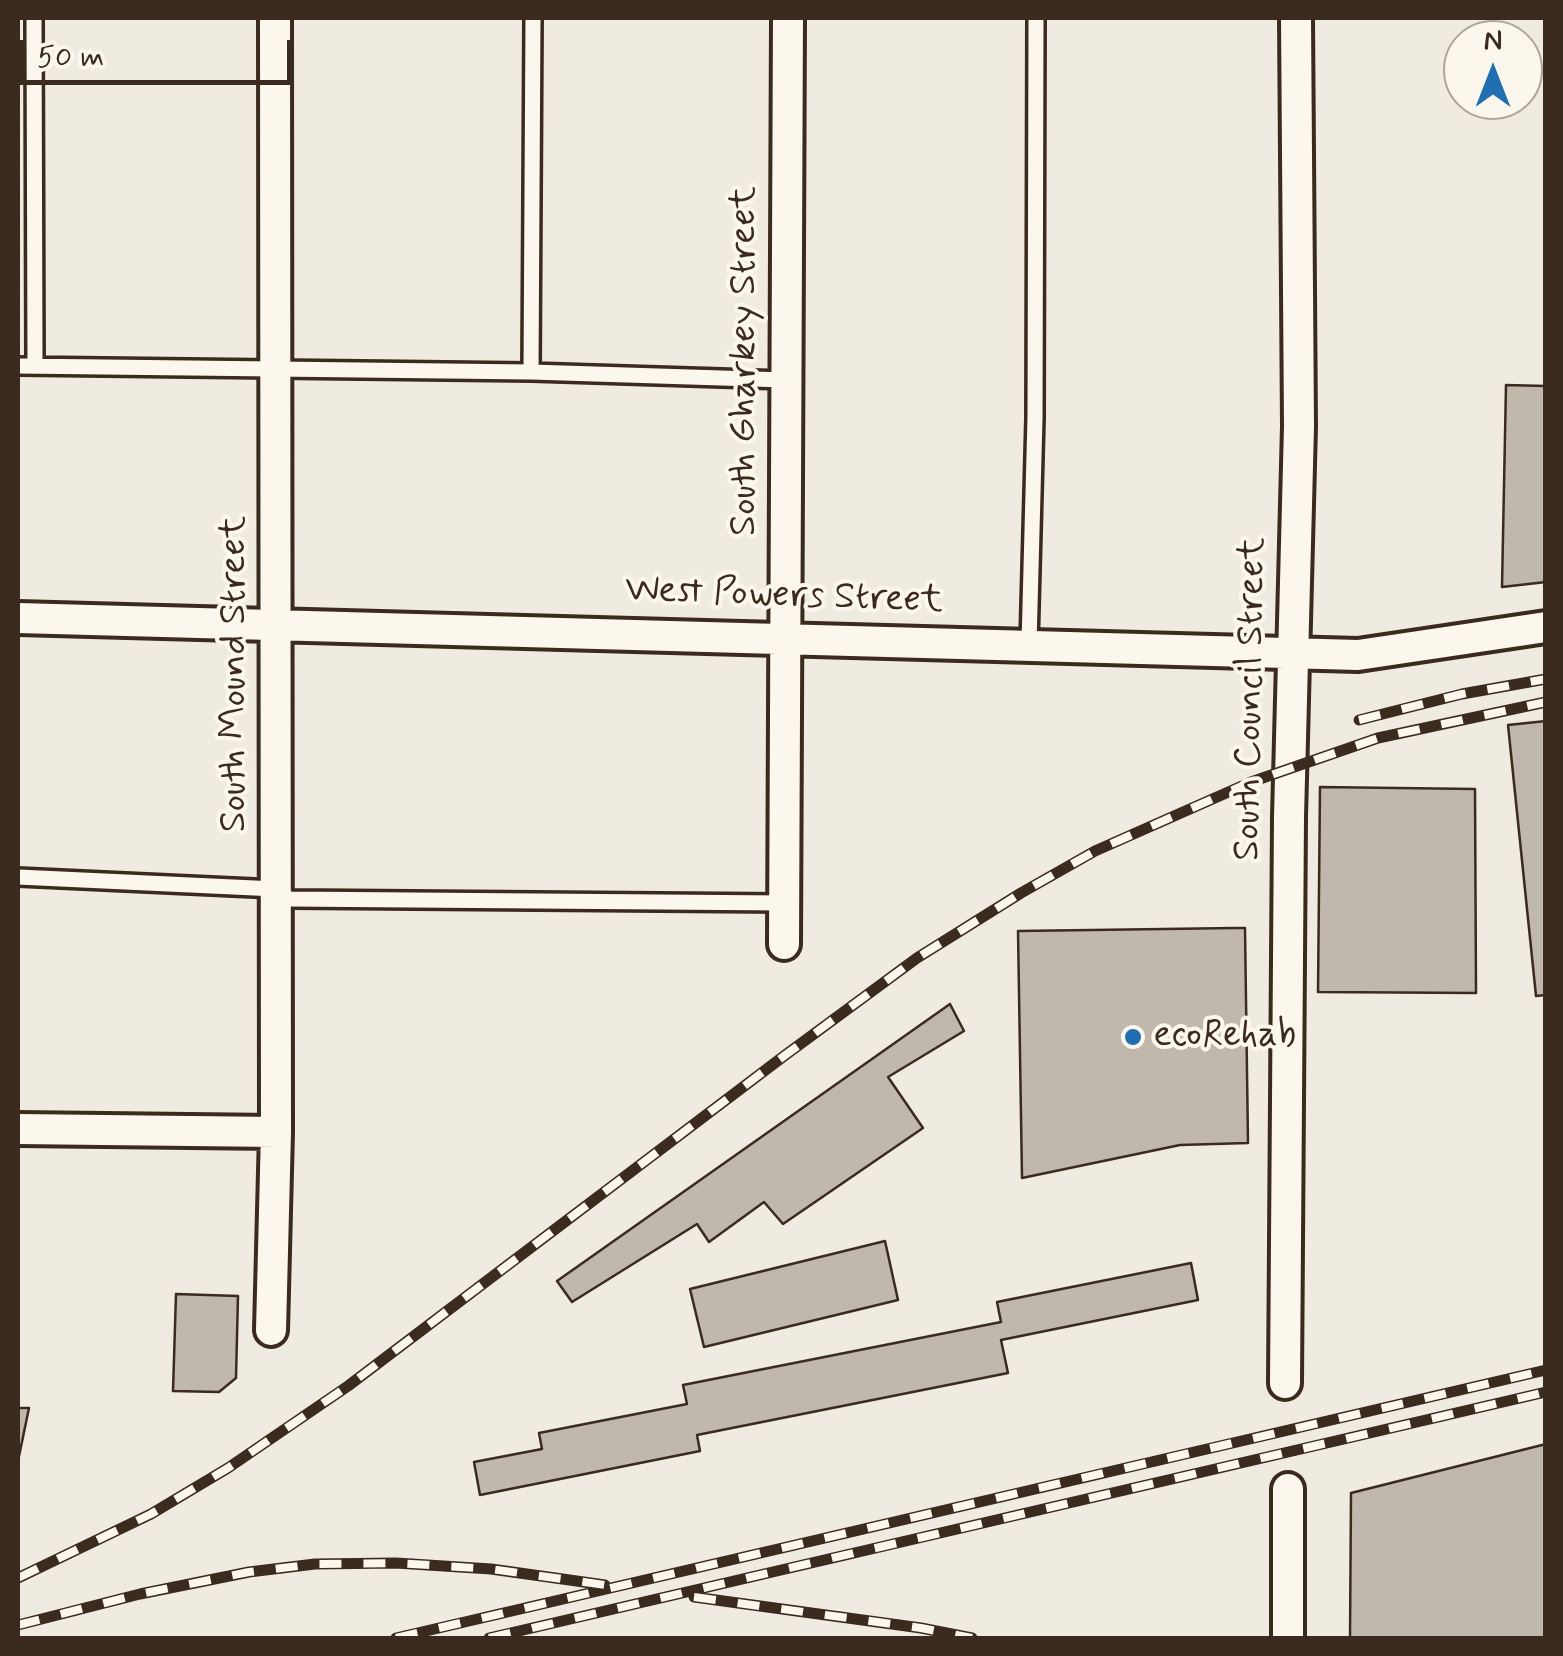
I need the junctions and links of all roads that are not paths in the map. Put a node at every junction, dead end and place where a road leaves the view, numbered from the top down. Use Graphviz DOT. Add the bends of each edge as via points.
graph roads {
  1 [pos="34,18"];
  2 [pos="275,18"];
  3 [pos="533,18"];
  4 [pos="788,18"];
  5 [pos="1036,18"];
  6 [pos="1296,18"];
  7 [pos="18,366"];
  8 [pos="35,366"];
  9 [pos="277,370"];
  10 [pos="531,372"];
  11 [pos="785,380"];
  12 [pos="18,618"];
  13 [pos="275,624"];
  14 [pos="1546,627"];
  15 [pos="786,636"];
  16 [pos="1029,644"];
  17 [pos="1293,652"];
  18 [pos="18,878"];
  19 [pos="276,889"];
  20 [pos="784,903"];
  21 [pos="784,944"];
  22 [pos="18,1129"];
  23 [pos="276,1132"];
  24 [pos="271,1330"];
  25 [pos="1285,1382"];
  26 [pos="1288,1489"];
  27 [pos="1288,1638"];
  1 -- 8 [label="lane"];
  2 -- 9 [label="street, South Mound Street"];
  3 -- 10 [label="lane"];
  4 -- 11 [label="street, South Gharkey Street"];
  5 -- 16 [label="lane"];
  6 -- 17 [label="street, South Council Street"];
  7 -- 8 [label="lane"];
  8 -- 9 [label="lane"];
  9 -- 10 [label="lane"];
  9 -- 13 [label="street, South Mound Street"];
  10 -- 11 [label="lane"];
  11 -- 15 [label="street, South Gharkey Street"];
  12 -- 13 [label="street, West Powers Street"];
  13 -- 15 [label="street, West Powers Street"];
  13 -- 19 [label="street, South Mound Street"];
  14 -- 17 [label="street, West Powers Street" via="1358,654"];
  15 -- 16 [label="street, West Powers Street"];
  15 -- 20 [label="street, South Gharkey Street"];
  16 -- 17 [label="street, West Powers Street"];
  17 -- 25 [label="street, South Council Street"];
  18 -- 19 [label="lane"];
  19 -- 20 [label="lane" via="289,898"];
  19 -- 23 [label="street, South Mound Street"];
  20 -- 21 [label="street, South Gharkey Street"];
  22 -- 23 [label="street"];
  23 -- 24 [label="street, South Mound Street"];
  26 -- 27 [label="street"];
}
